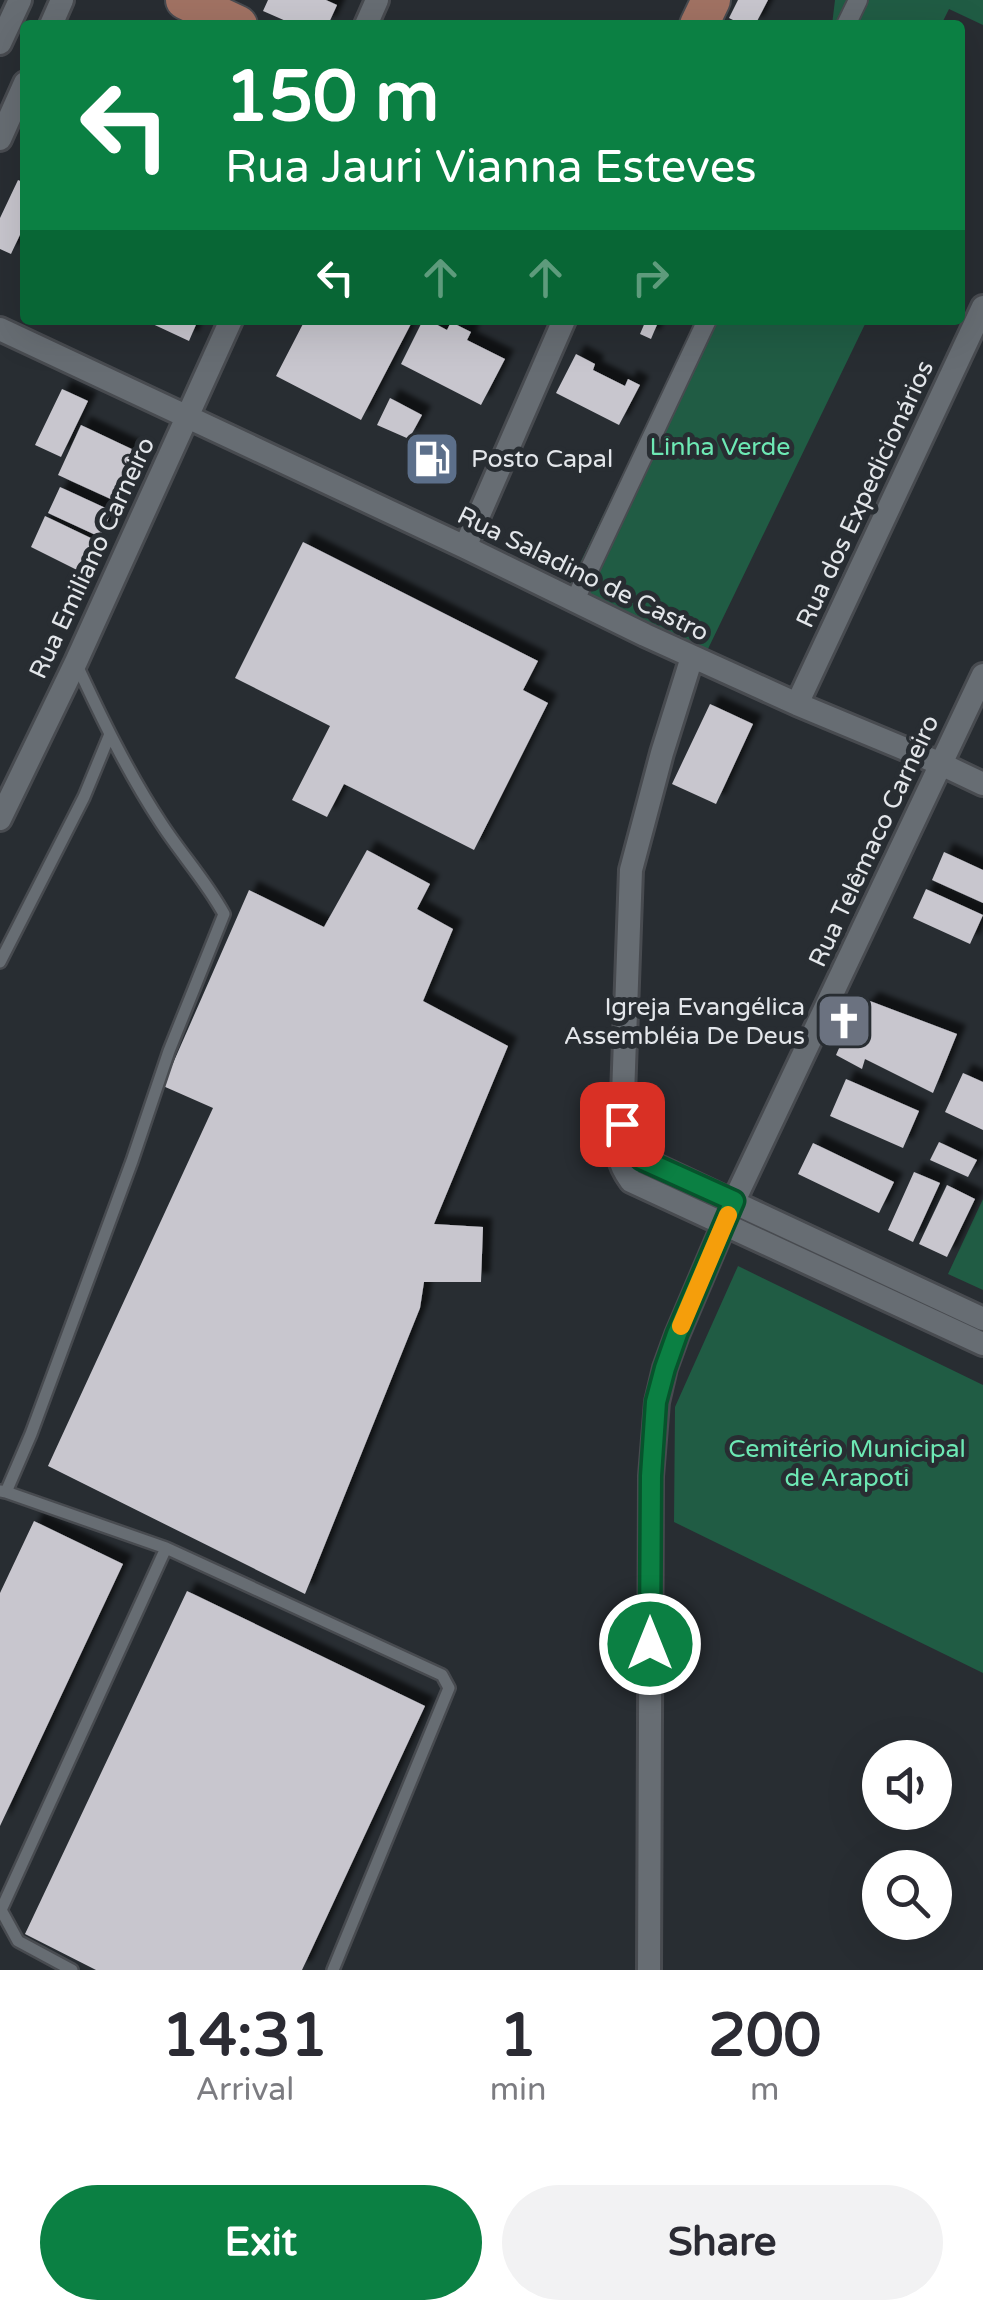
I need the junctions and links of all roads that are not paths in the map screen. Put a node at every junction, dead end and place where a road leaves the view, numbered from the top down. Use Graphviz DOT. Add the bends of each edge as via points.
graph roads {
  1 [pos="20,0"];
  2 [pos="185,0"];
  3 [pos="227,20"];
  4 [pos="0,44"];
  5 [pos="20,94"];
  6 [pos="0,139"];
  7 [pos="983,306"];
  8 [pos="229,325"];
  9 [pos="562,325"];
  10 [pos="705,325"];
  11 [pos="0,329"];
  12 [pos="186,417"];
  13 [pos="465,547"];
  14 [pos="574,602"];
  15 [pos="692,657"];
  16 [pos="76,662"];
  17 [pos="983,675"];
  18 [pos="797,704"];
  19 [pos="110,734"];
  20 [pos="941,764"];
  21 [pos="983,784"];
  22 [pos="0,818"];
  23 [pos="0,962"];
  24 [pos="622,1124"];
  25 [pos="734,1201"];
  26 [pos="724,1225"];
  27 [pos="983,1319"];
  28 [pos="983,1344"];
  29 [pos="3,1491"];
  30 [pos="166,1548"];
  31 [pos="72,1970"];
  32 [pos="333,1970"];
  33 [pos="649,1970"];
  1 -- 4 [label="street"];
  2 -- 3 [label="main road"];
  5 -- 6 [label="street"];
  7 -- 18 [label="street, Rua dos Expedicionários"];
  8 -- 12 [label="street, Rua Emiliano Carneiro"];
  9 -- 13 [label="street"];
  10 -- 14 [label="street"];
  11 -- 12 [label="street, Rua Saladino de Castro"];
  12 -- 13 [label="street, Rua Saladino de Castro"];
  12 -- 16 [label="street, Rua Emiliano Carneiro"];
  13 -- 14 [label="street, Rua Saladino de Castro"];
  14 -- 15 [label="street, Rua Saladino de Castro"];
  15 -- 18 [label="street, Rua Saladino de Castro"];
  15 -- 24 [label="street" via="631,870"];
  16 -- 19 [label="lane"];
  16 -- 22 [label="street, Rua Emiliano Carneiro"];
  17 -- 20 [label="street, Rua Telêmaco Carneiro"];
  18 -- 20 [label="street, Rua Saladino de Castro"];
  19 -- 23 [label="lane"];
  19 -- 29 [label="lane" via="224,914 31,1434"];
  20 -- 21 [label="street, Rua Saladino de Castro"];
  20 -- 25 [label="street, Rua Telêmaco Carneiro"];
  24 -- 25 [label="street" via="641,1159"];
  24 -- 26 [label="street" via="620,1166 631,1181"];
  25 -- 26 [label="street, Rua Telêmaco Carneiro"];
  25 -- 27 [label="street"];
  26 -- 28 [label="street"];
  26 -- 33 [label="street, Rua Telêmaco Carneiro" via="656,1402"];
  29 -- 30 [label="lane"];
  30 -- 31 [label="lane" via="0,1910 18,1941"];
  30 -- 32 [label="lane" via="442,1675 450,1688"];
}
